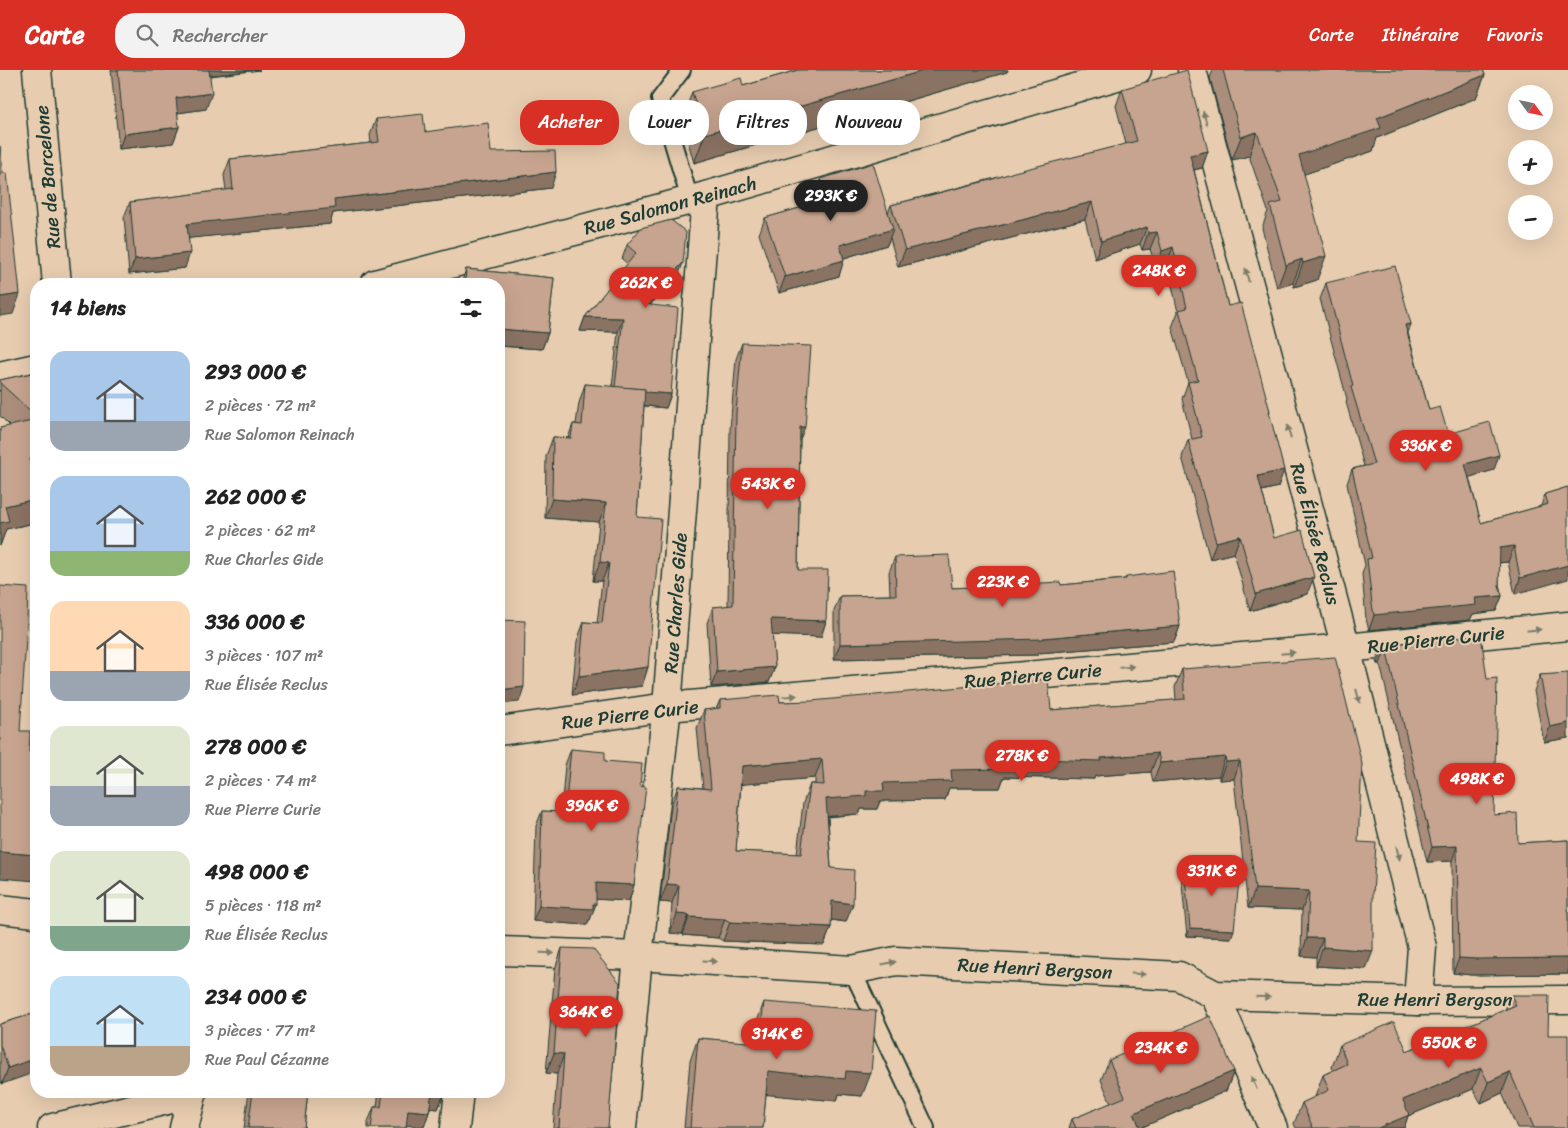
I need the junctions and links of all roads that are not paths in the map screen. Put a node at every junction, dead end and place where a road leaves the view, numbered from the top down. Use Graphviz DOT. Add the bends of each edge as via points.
graph roads {
  1 [pos="37,70"];
  2 [pos="682,70"];
  3 [pos="1137,70"];
  4 [pos="1192,70"];
  5 [pos="698,198"];
  6 [pos="56,278"];
  7 [pos="398,278"];
  8 [pos="30,369"];
  9 [pos="0,376"];
  10 [pos="1568,626"];
  11 [pos="1346,648"];
  12 [pos="667,707"];
  13 [pos="505,730"];
  14 [pos="0,909"];
  15 [pos="30,912"];
  16 [pos="505,951"];
  17 [pos="638,956"];
  18 [pos="852,970"];
  19 [pos="1214,995"];
  20 [pos="1568,1000"];
  21 [pos="1418,1001"];
  22 [pos="173,1098"];
  23 [pos="192,1098"];
  24 [pos="458,1098"];
  25 [pos="52,1128"];
  26 [pos="184,1128"];
  27 [pos="455,1128"];
  28 [pos="622,1128"];
  29 [pos="926,1128"];
  30 [pos="1273,1128"];
  1 -- 6 [label="street, Rue de Barcelone"];
  2 -- 5 [label="lane" via="660,99"];
  3 -- 5 [label="street, Rue Salomon Reinach"];
  11 -- 4 [label="street, Rue Élisée Reclus, one-way"];
  5 -- 7 [label="street, Rue Salomon Reinach"];
  5 -- 12 [label="street, Rue Charles Gide"];
  8 -- 9 [label="street"];
  11 -- 10 [label="street, Rue Pierre Curie, one-way"];
  12 -- 11 [label="street, Rue Pierre Curie, one-way"];
  11 -- 21 [label="street, Rue Élisée Reclus, one-way" via="1422,947"];
  12 -- 13 [label="street, Rue Pierre Curie"];
  12 -- 17 [label="street, Rue Charles Gide"];
  14 -- 15 [label="street"];
  16 -- 17 [label="street, Rue Henri Bergson, one-way"];
  17 -- 18 [label="street, Rue Henri Bergson, one-way"];
  17 -- 28 [label="street, Rue Charles Gide"];
  18 -- 19 [label="street, Rue Henri Bergson, one-way" via="896,961 1179,976"];
  18 -- 29 [label="lane"];
  19 -- 21 [label="street, Rue Henri Bergson, one-way"];
  30 -- 19 [label="street, one-way"];
  20 -- 21 [label="street, Rue Henri Bergson"];
  22 -- 25 [label="street"];
  23 -- 26 [label="street"];
  24 -- 27 [label="street"];
}
